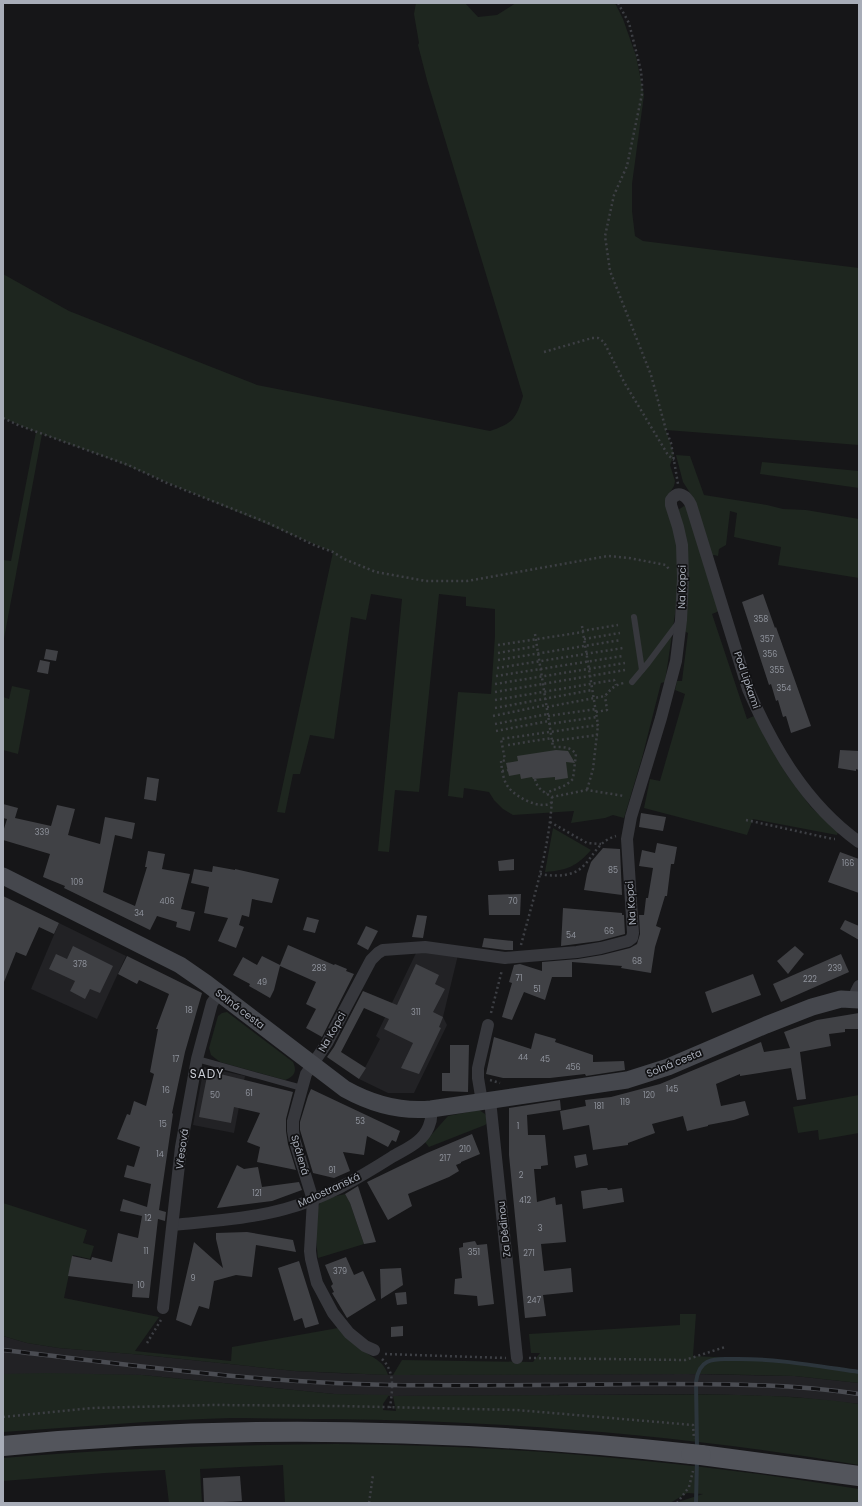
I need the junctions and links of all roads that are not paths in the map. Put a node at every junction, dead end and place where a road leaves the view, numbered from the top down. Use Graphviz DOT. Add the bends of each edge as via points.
graph roads {
  1 [pos="679,494"];
  2 [pos="634,617"];
  3 [pos="681,620"];
  4 [pos="642,670"];
  5 [pos="632,682"];
  6 [pos="859,842"];
  7 [pos="3,876"];
  8 [pos="219,993"];
  9 [pos="857,995"];
  10 [pos="488,1025"];
  11 [pos="197,1059"];
  12 [pos="312,1065"];
  13 [pos="302,1088"];
  14 [pos="486,1101"];
  15 [pos="431,1109"];
  16 [pos="313,1200"];
  17 [pos="173,1226"];
  18 [pos="163,1308"];
  19 [pos="374,1350"];
  20 [pos="517,1358"];
  21 [pos="3,1446"];
  22 [pos="859,1476"];
  1 -- 3 [label="street, Na Kopci" via="673,497 671,502 682,545 684,578"];
  1 -- 6 [label="street, Pod Lipkami" via="686,496 691,505 748,689 761,718 788,766 804,788 822,810"];
  2 -- 4 [label="lane"];
  3 -- 4 [label="lane"];
  3 -- 12 [label="street, Na Kopci" via="674,668 628,834 632,938 589,951 505,958 425,947 390,949 378,953 371,960 327,1043"];
  4 -- 5 [label="lane"];
  7 -- 8 [label="street, Solná cesta" via="166,957"];
  8 -- 11 [label="street, Vřesová" via="212,1003"];
  8 -- 12 [label="street, Solná cesta"];
  9 -- 14 [label="street, Solná cesta" via="806,1009 641,1076 613,1083"];
  10 -- 14 [label="street" via="478,1068 478,1078"];
  11 -- 13 [label="lane"];
  11 -- 17 [label="street, Vřesová" via="181,1147"];
  12 -- 13 [label="street, Spálená"];
  12 -- 15 [label="street, Solná cesta" via="345,1089 366,1100 404,1109"];
  13 -- 16 [label="street, Spálená" via="293,1121 293,1131"];
  14 -- 15 [label="street, Solná cesta"];
  14 -- 20 [label="street, Za Dědinou"];
  15 -- 16 [label="street, Malostranská" via="429,1125 418,1141 368,1172"];
  16 -- 17 [label="street, Malostranská" via="252,1216"];
  16 -- 19 [label="street" via="310,1259 317,1283 333,1313 349,1333"];
  17 -- 18 [label="street, Vřesová"];
  21 -- 22 [label="main road" via="224,1433 440,1434 633,1447"];
}
